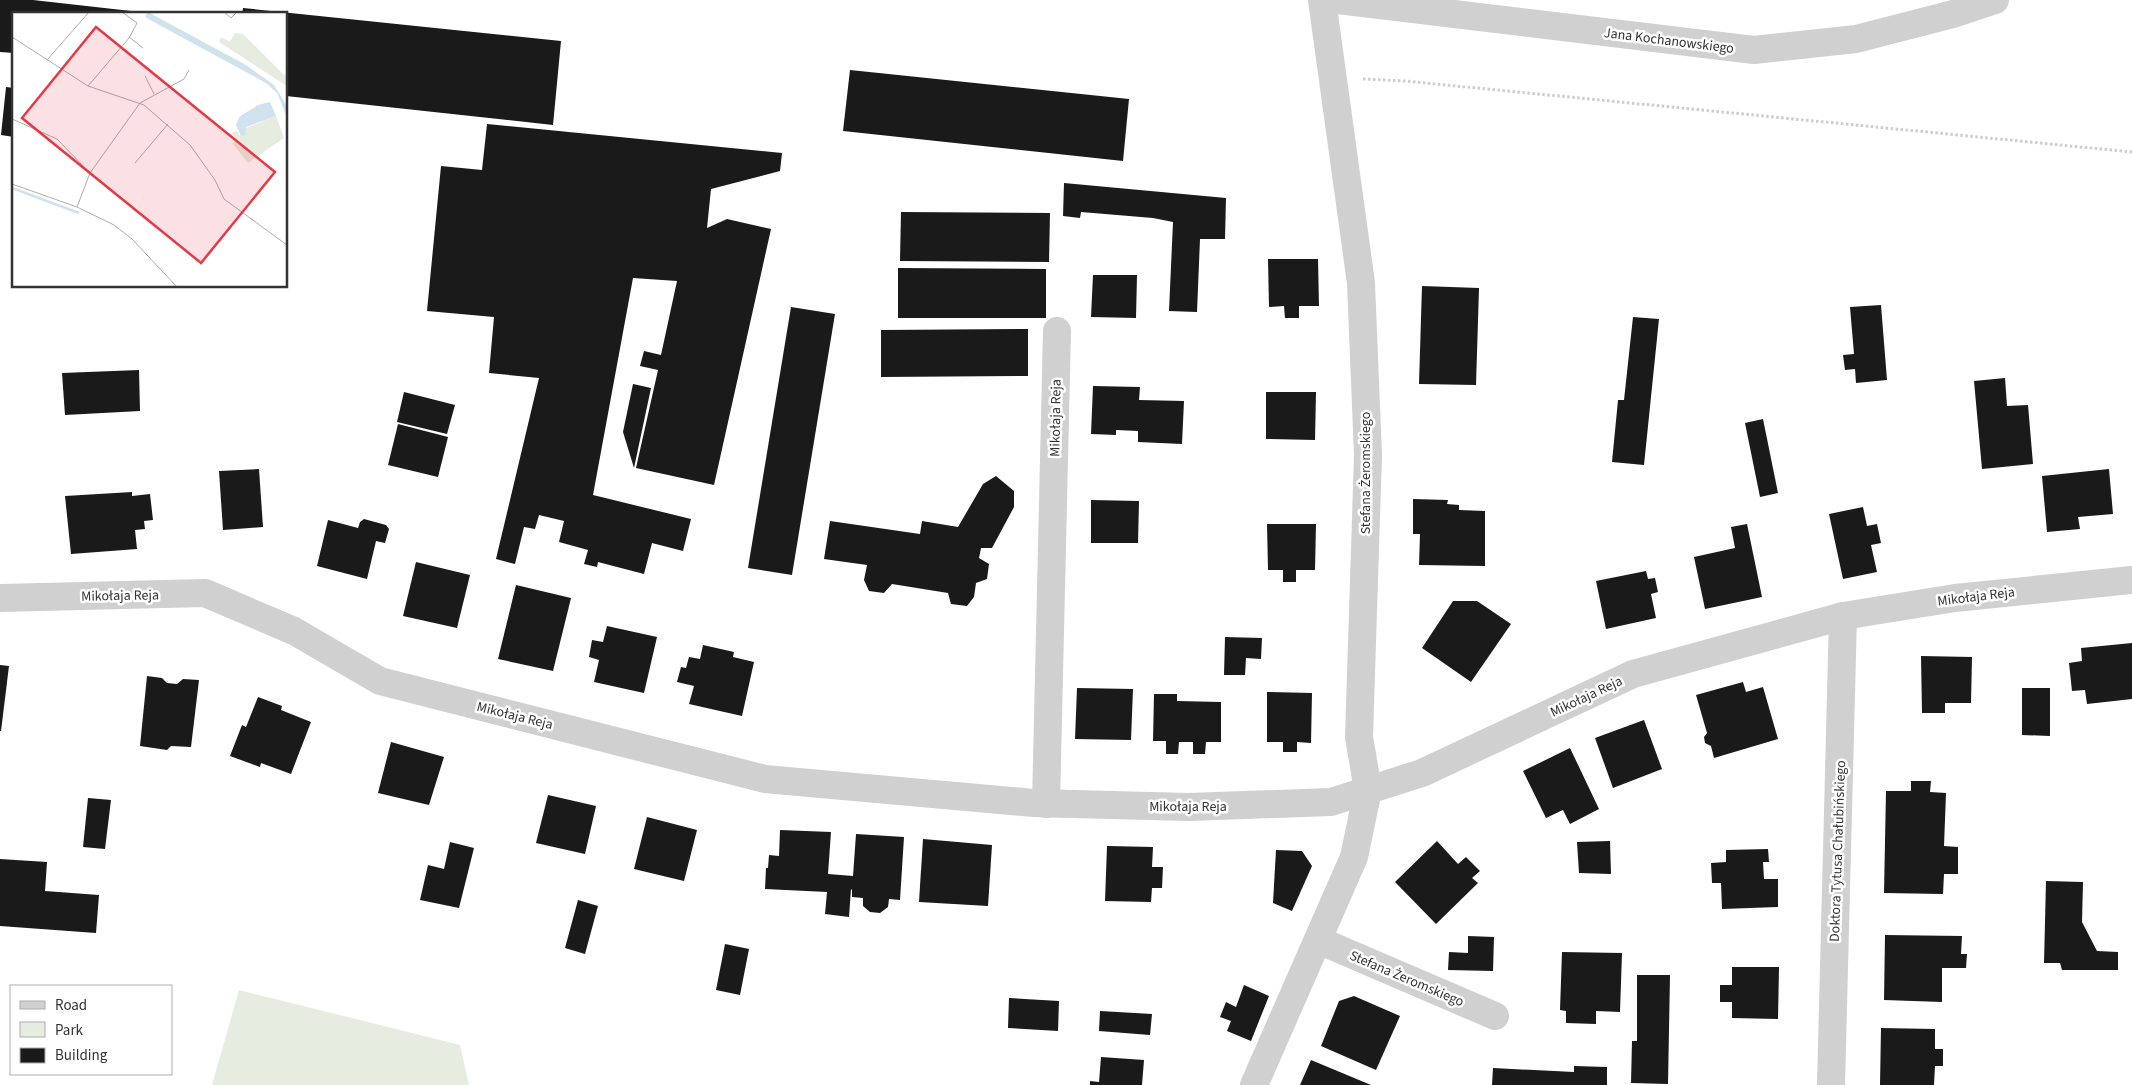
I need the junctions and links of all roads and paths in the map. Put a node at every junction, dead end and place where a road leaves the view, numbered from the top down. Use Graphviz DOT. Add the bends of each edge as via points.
graph roads {
  1 [pos="1322,0"];
  2 [pos="1338,0"];
  3 [pos="1995,0"];
  4 [pos="1332,78"];
  5 [pos="2132,152"];
  6 [pos="1057,331"];
  7 [pos="2132,580"];
  8 [pos="0,598"];
  9 [pos="1843,616"];
  10 [pos="1368,790"];
  11 [pos="1046,804"];
  12 [pos="1318,940"];
  13 [pos="1495,1016"];
  14 [pos="1254,1085"];
  15 [pos="1831,1085"];
  1 -- 4 [label="street, Stefana Żeromskiego"];
  2 -- 3 [label="street, Jana Kochanowskiego" via="1754,50 1856,39"];
  4 -- 5 [label="path" via="1405,81"];
  4 -- 10 [label="street, Stefana Żeromskiego" via="1361,282 1368,455 1359,737"];
  6 -- 11 [label="street, Mikołaja Reja"];
  7 -- 9 [label="street, Mikołaja Reja" via="1954,598"];
  8 -- 11 [label="street, Mikołaja Reja" via="205,593 294,631 380,681 756,777"];
  9 -- 10 [label="street, Mikołaja Reja" via="1633,674 1422,773"];
  9 -- 15 [label="street, Doktora Tytusa Chałubińskiego"];
  10 -- 11 [label="street, Mikołaja Reja" via="1330,802 1189,807"];
  10 -- 12 [label="street, Stefana Żeromskiego" via="1354,857"];
  12 -- 13 [label="street, Stefana Żeromskiego"];
  12 -- 14 [label="street, Stefana Żeromskiego"];
}
